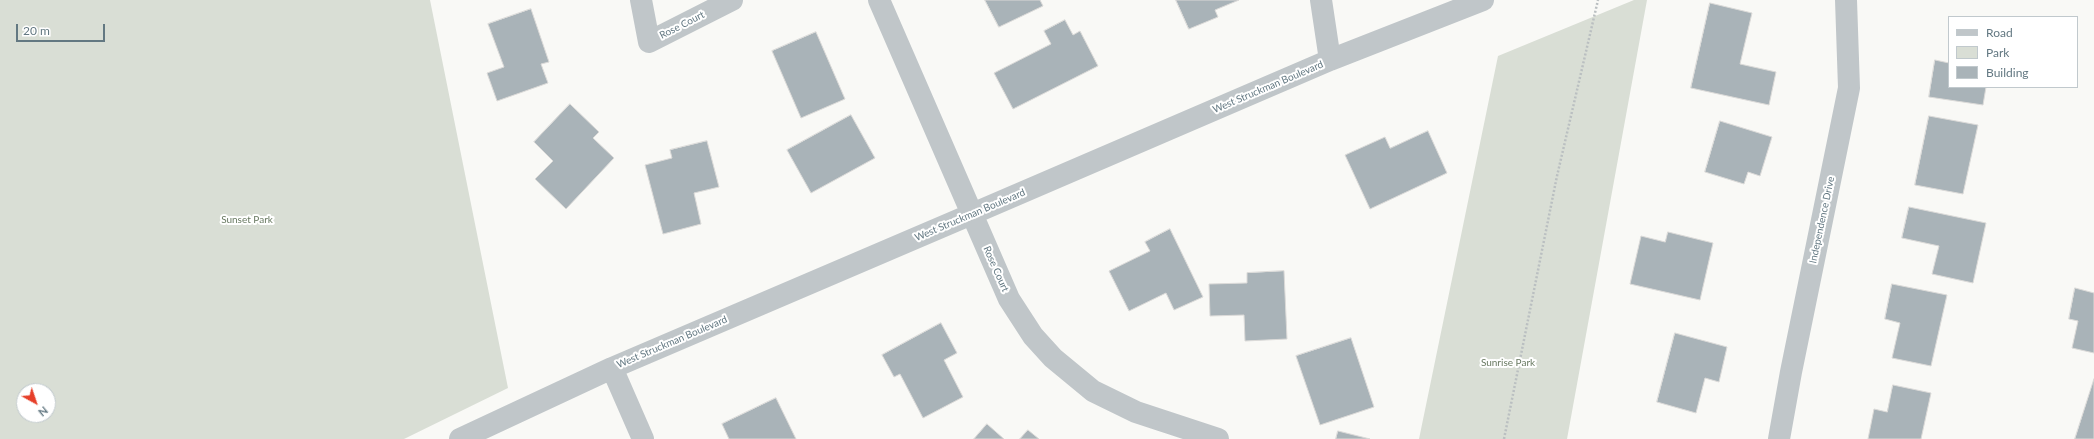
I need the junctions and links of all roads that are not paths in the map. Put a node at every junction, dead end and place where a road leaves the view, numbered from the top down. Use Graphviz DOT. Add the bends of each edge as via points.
graph roads {
  1 [pos="641,0"];
  2 [pos="732,0"];
  3 [pos="879,0"];
  4 [pos="1321,0"];
  5 [pos="1483,0"];
  6 [pos="1846,0"];
  7 [pos="1330,60"];
  8 [pos="972,214"];
  9 [pos="612,368"];
  10 [pos="460,439"];
  11 [pos="643,439"];
  12 [pos="1218,439"];
  13 [pos="1779,439"];
  1 -- 2 [label="street, Rose Court" via="649,42"];
  3 -- 8 [label="street, Rose Court"];
  4 -- 7 [label="street"];
  5 -- 7 [label="street, West Struckman Boulevard"];
  6 -- 13 [label="street, Independence Drive" via="1849,88"];
  7 -- 8 [label="street, West Struckman Boulevard"];
  8 -- 9 [label="street, West Struckman Boulevard"];
  8 -- 12 [label="street, Rose Court" via="1009,299 1033,336 1053,358 1094,391 1136,412"];
  9 -- 10 [label="street, West Struckman Boulevard"];
  9 -- 11 [label="street"];
}
